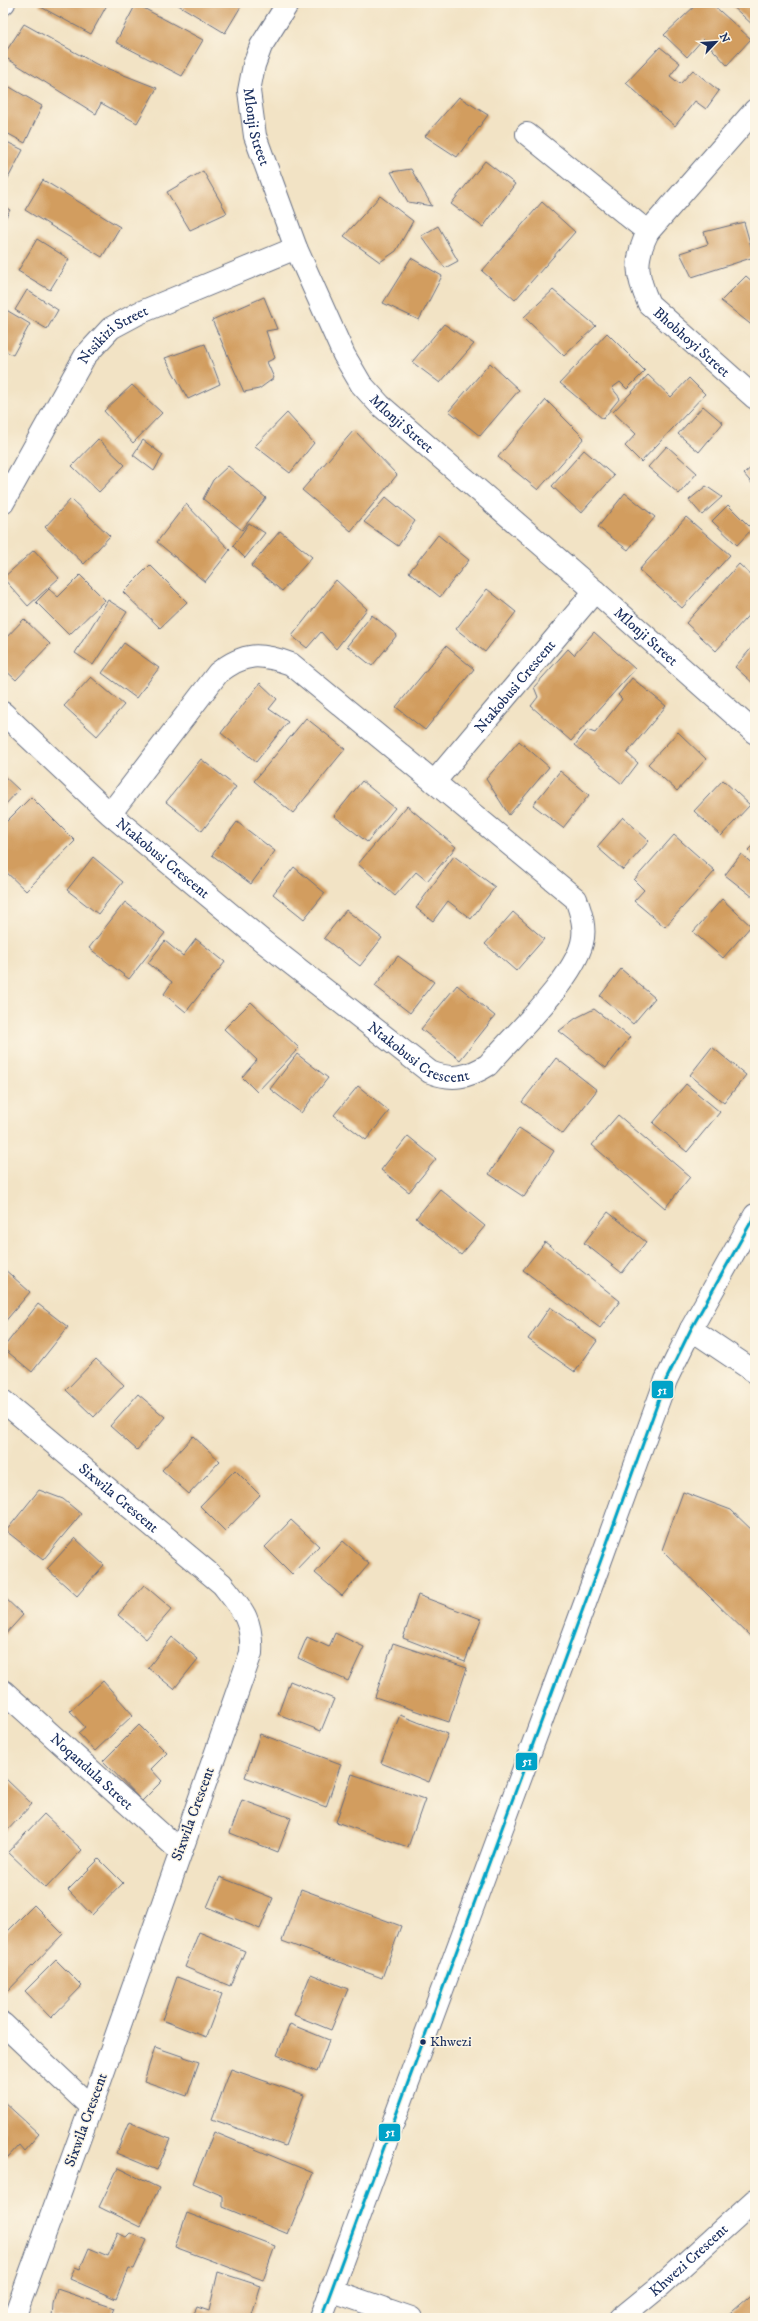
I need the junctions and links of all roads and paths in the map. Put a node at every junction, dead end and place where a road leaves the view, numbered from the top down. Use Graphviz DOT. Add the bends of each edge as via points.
graph roads {
  1 [pos="288,3"];
  2 [pos="755,110"];
  3 [pos="527,134"];
  4 [pos="648,232"];
  5 [pos="296,248"];
  6 [pos="755,398"];
  7 [pos="3,503"];
  8 [pos="595,591"];
  9 [pos="3,713"];
  10 [pos="755,733"];
  11 [pos="435,781"];
  12 [pos="110,814"];
  13 [pos="755,1215"];
  14 [pos="691,1329"];
  15 [pos="755,1372"];
  16 [pos="3,1401"];
  17 [pos="3,1691"];
  18 [pos="180,1851"];
  19 [pos="3,2024"];
  20 [pos="92,2107"];
  21 [pos="755,2200"];
  22 [pos="330,2290"];
  23 [pos="14,2318"];
  24 [pos="321,2318"];
  25 [pos="411,2318"];
  26 [pos="621,2318"];
  1 -- 5 [label="street, Mlonji Street" via="261,46 249,91 255,136"];
  2 -- 4 [label="street, Bhobhoyi Street"];
  3 -- 4 [label="street"];
  4 -- 6 [label="street, Bhobhoyi Street" via="639,251 638,272 641,287 649,304"];
  5 -- 7 [label="street, Ntsikizi Street" via="138,313 111,328 85,356"];
  5 -- 8 [label="street, Mlonji Street" via="344,355 361,384 380,405"];
  8 -- 10 [label="street, Mlonji Street"];
  8 -- 11 [label="street, Ntakobusi Crescent"];
  9 -- 12 [label="street, Ntakobusi Crescent"];
  11 -- 12 [label="street, Ntakobusi Crescent" via="291,664 274,658 255,656 233,661 218,673"];
  11 -- 12 [label="street, Ntakobusi Crescent" via="576,899 583,918 583,942 570,973 488,1065 474,1074 457,1078 444,1078 430,1072 265,943"];
  13 -- 14 [label="street"];
  14 -- 15 [label="street"];
  14 -- 22 [label="street" via="666,1380 591,1589"];
  16 -- 18 [label="street, Sixwila Crescent" via="222,1584 250,1625 251,1653"];
  17 -- 18 [label="street, Noqandula Street"];
  18 -- 20 [label="street, Sixwila Crescent"];
  19 -- 20 [label="street"];
  20 -- 23 [label="street, Sixwila Crescent"];
  21 -- 26 [label="street, Khwezi Crescent"];
  22 -- 24 [label="street"];
  22 -- 25 [label="street"];
}
